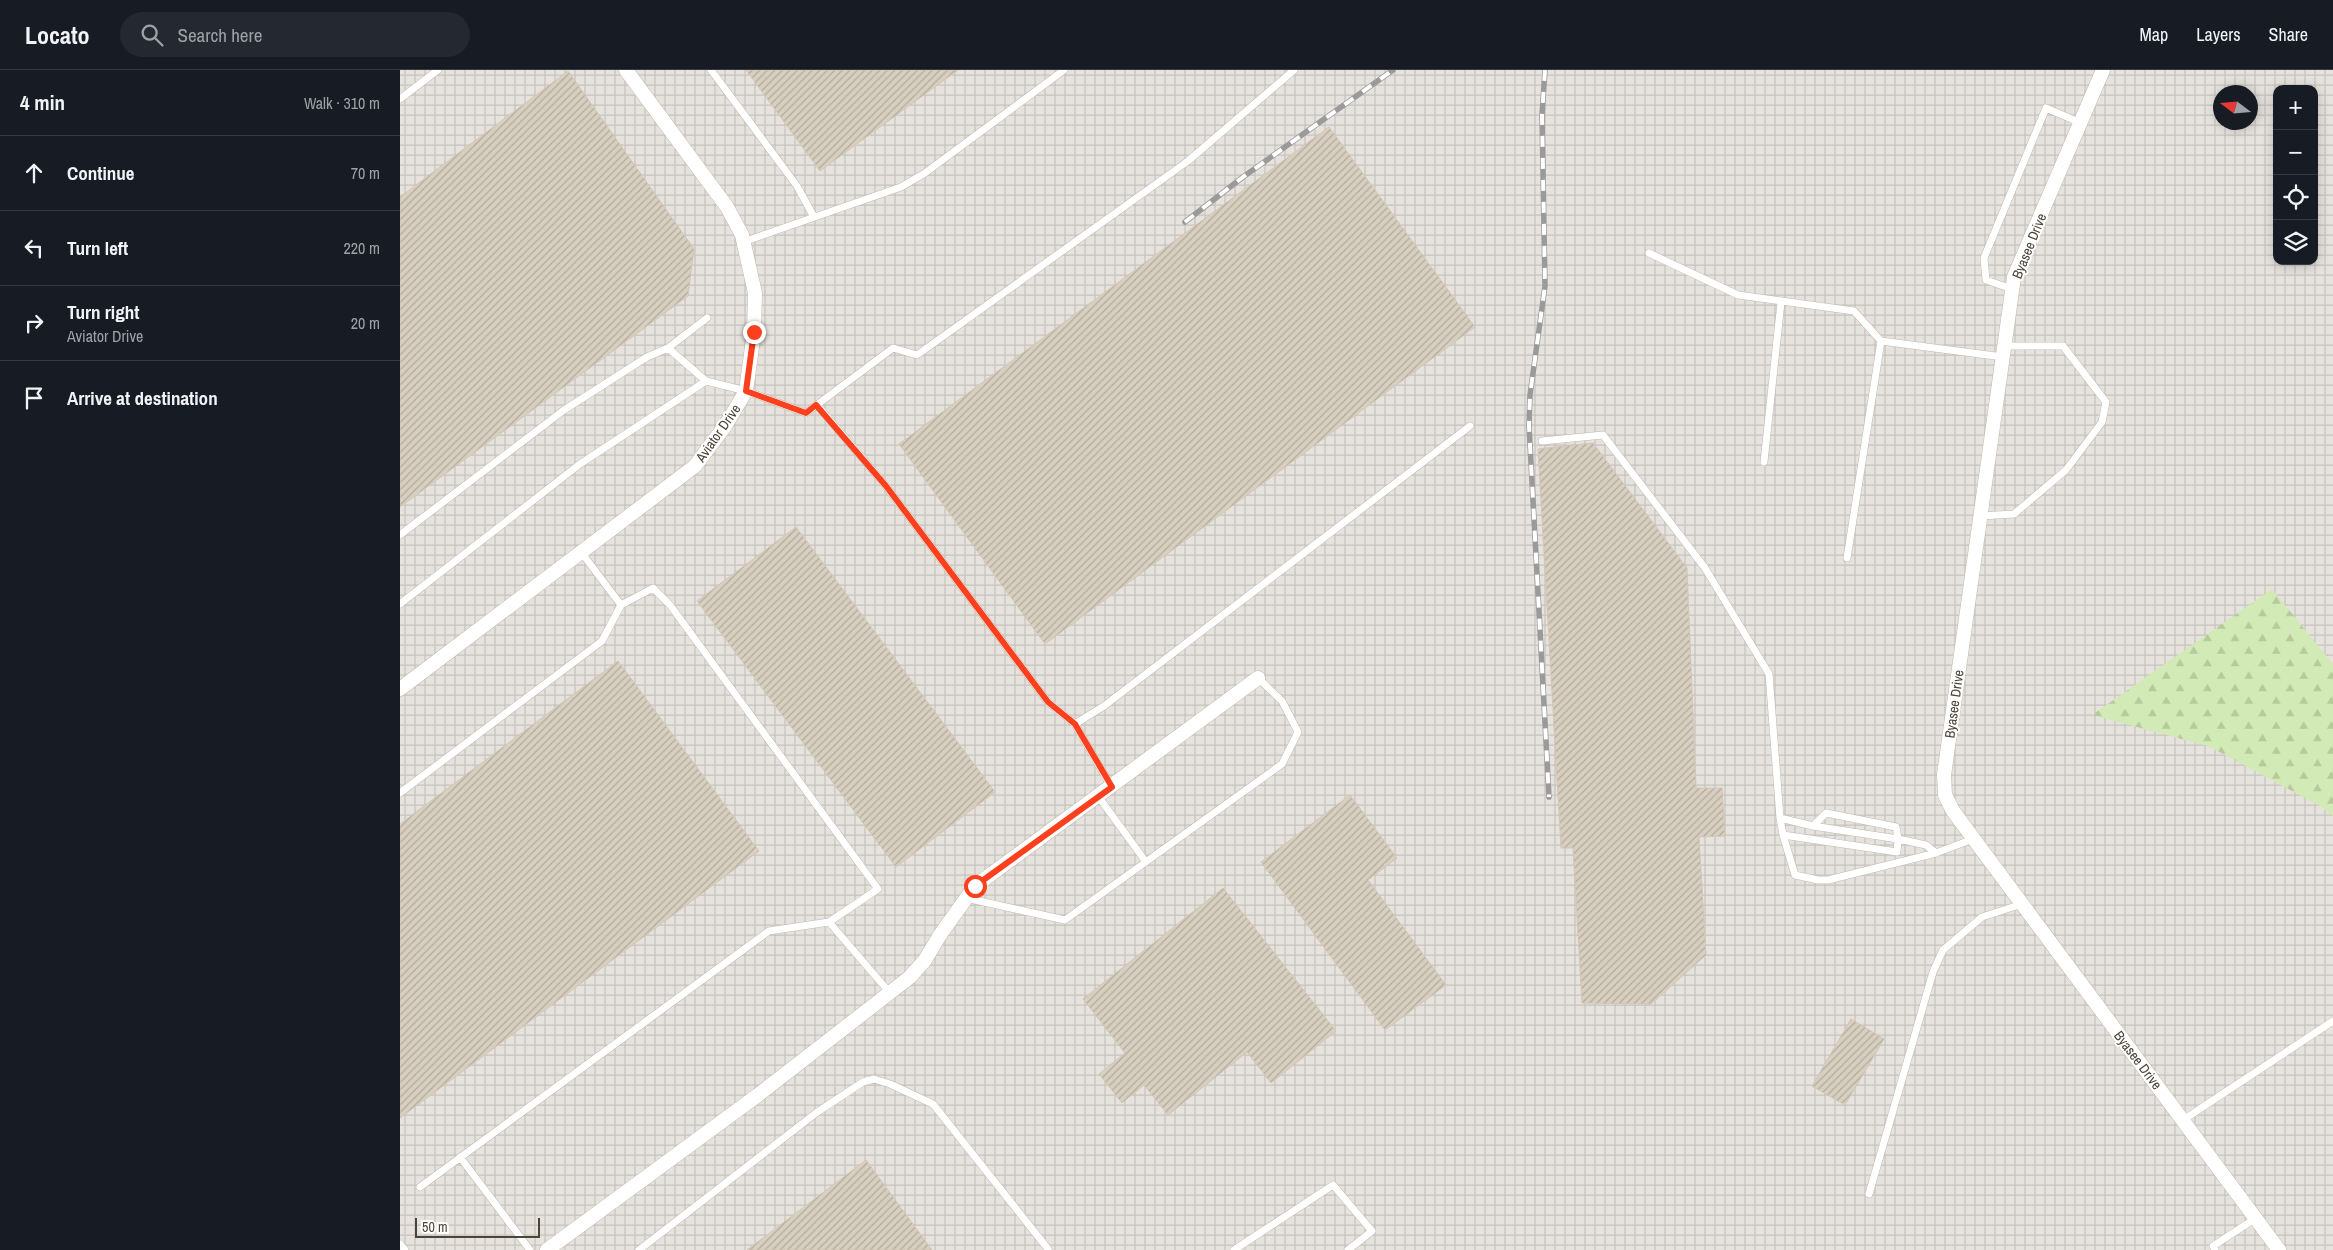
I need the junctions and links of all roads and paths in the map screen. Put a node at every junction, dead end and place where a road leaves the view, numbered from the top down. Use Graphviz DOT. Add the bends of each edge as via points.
graph roads {
  1 [pos="438,70"];
  2 [pos="626,70"];
  3 [pos="711,70"];
  4 [pos="1064,70"];
  5 [pos="1294,70"];
  6 [pos="2104,70"];
  7 [pos="400,99"];
  8 [pos="2081,123"];
  9 [pos="814,217"];
  10 [pos="743,242"];
  11 [pos="1649,253"];
  12 [pos="2012,289"];
  13 [pos="1781,302"];
  14 [pos="707,318"];
  15 [pos="1881,341"];
  16 [pos="668,348"];
  17 [pos="2004,351"];
  18 [pos="706,381"];
  19 [pos="746,391"];
  20 [pos="816,405"];
  21 [pos="1470,426"];
  22 [pos="1542,441"];
  23 [pos="1764,462"];
  24 [pos="1980,516"];
  25 [pos="400,535"];
  26 [pos="581,552"];
  27 [pos="1847,558"];
  28 [pos="400,604"];
  29 [pos="621,605"];
  30 [pos="1258,678"];
  31 [pos="400,689"];
  32 [pos="1075,724"];
  33 [pos="1112,787"];
  34 [pos="400,793"];
  35 [pos="1098,796"];
  36 [pos="1780,818"];
  37 [pos="1813,826"];
  38 [pos="1783,835"];
  39 [pos="1898,839"];
  40 [pos="1973,839"];
  41 [pos="1936,853"];
  42 [pos="1146,862"];
  43 [pos="966,898"];
  44 [pos="2022,904"];
  45 [pos="829,922"];
  46 [pos="890,992"];
  47 [pos="2333,1021"];
  48 [pos="2184,1120"];
  49 [pos="460,1157"];
  50 [pos="420,1187"];
  51 [pos="1869,1194"];
  52 [pos="2256,1218"];
  53 [pos="400,1244"];
  54 [pos="1048,1249"];
  55 [pos="2212,1249"];
  56 [pos="405,1250"];
  57 [pos="530,1250"];
  58 [pos="547,1250"];
  59 [pos="639,1250"];
  60 [pos="1234,1250"];
  61 [pos="1348,1250"];
  62 [pos="2279,1250"];
  1 -- 7 [label="lane"];
  2 -- 10 [label="street, Aviator Drive" via="727,206"];
  3 -- 9 [label="lane" via="797,186"];
  4 -- 9 [label="lane" via="925,173"];
  5 -- 20 [label="lane" via="1188,161 917,355 893,348"];
  6 -- 8 [label="street, Byasee Drive"];
  8 -- 12 [label="street, Byasee Drive"];
  8 -- 12 [label="lane" via="2046,108 1984,258 1986,280"];
  9 -- 10 [label="lane"];
  10 -- 19 [label="street, Aviator Drive" via="755,293 754,332"];
  11 -- 13 [label="lane" via="1738,295"];
  12 -- 17 [label="street, Byasee Drive"];
  13 -- 15 [label="lane" via="1854,311"];
  13 -- 23 [label="lane"];
  14 -- 16 [label="lane"];
  15 -- 17 [label="lane"];
  15 -- 27 [label="lane"];
  16 -- 18 [label="lane"];
  16 -- 25 [label="lane" via="564,410"];
  17 -- 24 [label="street, Byasee Drive"];
  17 -- 24 [label="lane" via="2063,346 2106,402 2102,422 2066,470 2014,514"];
  18 -- 19 [label="lane"];
  18 -- 28 [label="lane" via="580,464"];
  19 -- 20 [label="lane" via="806,413"];
  19 -- 26 [label="street, Aviator Drive" via="726,426 695,466"];
  20 -- 32 [label="lane" via="886,486 1048,702"];
  21 -- 32 [label="lane" via="1104,706"];
  22 -- 36 [label="lane" via="1603,435 1705,568 1769,674"];
  24 -- 40 [label="street, Byasee Drive" via="1944,775 1945,795"];
  26 -- 29 [label="lane"];
  26 -- 31 [label="street, Aviator Drive"];
  29 -- 34 [label="lane" via="602,641"];
  29 -- 45 [label="lane" via="653,588 670,605 878,890"];
  30 -- 33 [label="street"];
  30 -- 42 [label="lane" via="1282,701 1298,732 1282,764"];
  32 -- 33 [label="lane"];
  33 -- 35 [label="street"];
  35 -- 42 [label="lane"];
  35 -- 43 [label="street" via="975,886"];
  36 -- 37 [label="lane"];
  36 -- 38 [label="lane"];
  37 -- 39 [label="lane"];
  37 -- 39 [label="lane" via="1826,813 1896,827"];
  38 -- 39 [label="lane" via="1897,852"];
  38 -- 41 [label="lane" via="1795,875 1818,880"];
  39 -- 41 [label="lane" via="1926,845"];
  40 -- 41 [label="lane"];
  40 -- 44 [label="street, Byasee Drive"];
  42 -- 43 [label="lane" via="1065,920"];
  43 -- 46 [label="street" via="925,960"];
  44 -- 48 [label="street, Byasee Drive"];
  44 -- 51 [label="lane" via="1982,918 1943,950 1933,972"];
  45 -- 46 [label="lane"];
  45 -- 49 [label="lane" via="768,931"];
  46 -- 58 [label="street" via="758,1095"];
  47 -- 48 [label="lane"];
  48 -- 52 [label="street, Byasee Drive"];
  49 -- 50 [label="lane"];
  49 -- 57 [label="lane"];
  52 -- 55 [label="lane"];
  52 -- 62 [label="street, Byasee Drive"];
  53 -- 56 [label="lane"];
  54 -- 59 [label="lane" via="933,1104 874,1079 863,1082 816,1113"];
  60 -- 61 [label="lane" via="1333,1185 1372,1231"];
}
